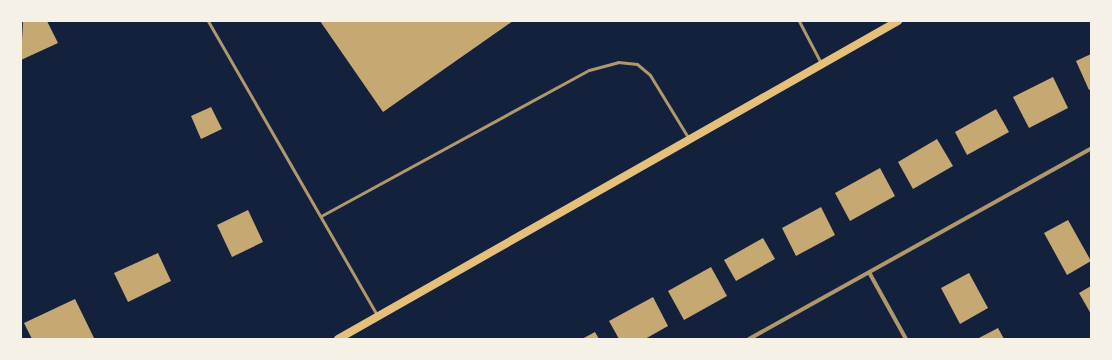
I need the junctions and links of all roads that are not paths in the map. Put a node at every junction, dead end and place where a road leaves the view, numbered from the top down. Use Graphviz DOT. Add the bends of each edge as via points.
graph roads {
  1 [pos="208,21"];
  2 [pos="799,21"];
  3 [pos="898,21"];
  4 [pos="822,65"];
  5 [pos="690,141"];
  6 [pos="1091,149"];
  7 [pos="321,216"];
  8 [pos="870,274"];
  9 [pos="378,317"];
  10 [pos="338,339"];
  11 [pos="749,339"];
  12 [pos="906,339"];
  1 -- 7 [label="lane"];
  2 -- 4 [label="lane"];
  3 -- 4 [label="main road"];
  4 -- 5 [label="main road"];
  5 -- 7 [label="lane" via="650,75 637,64 618,62 589,70"];
  5 -- 9 [label="main road"];
  6 -- 8 [label="street"];
  7 -- 9 [label="lane"];
  8 -- 11 [label="street"];
  8 -- 12 [label="street"];
  9 -- 10 [label="main road"];
}
